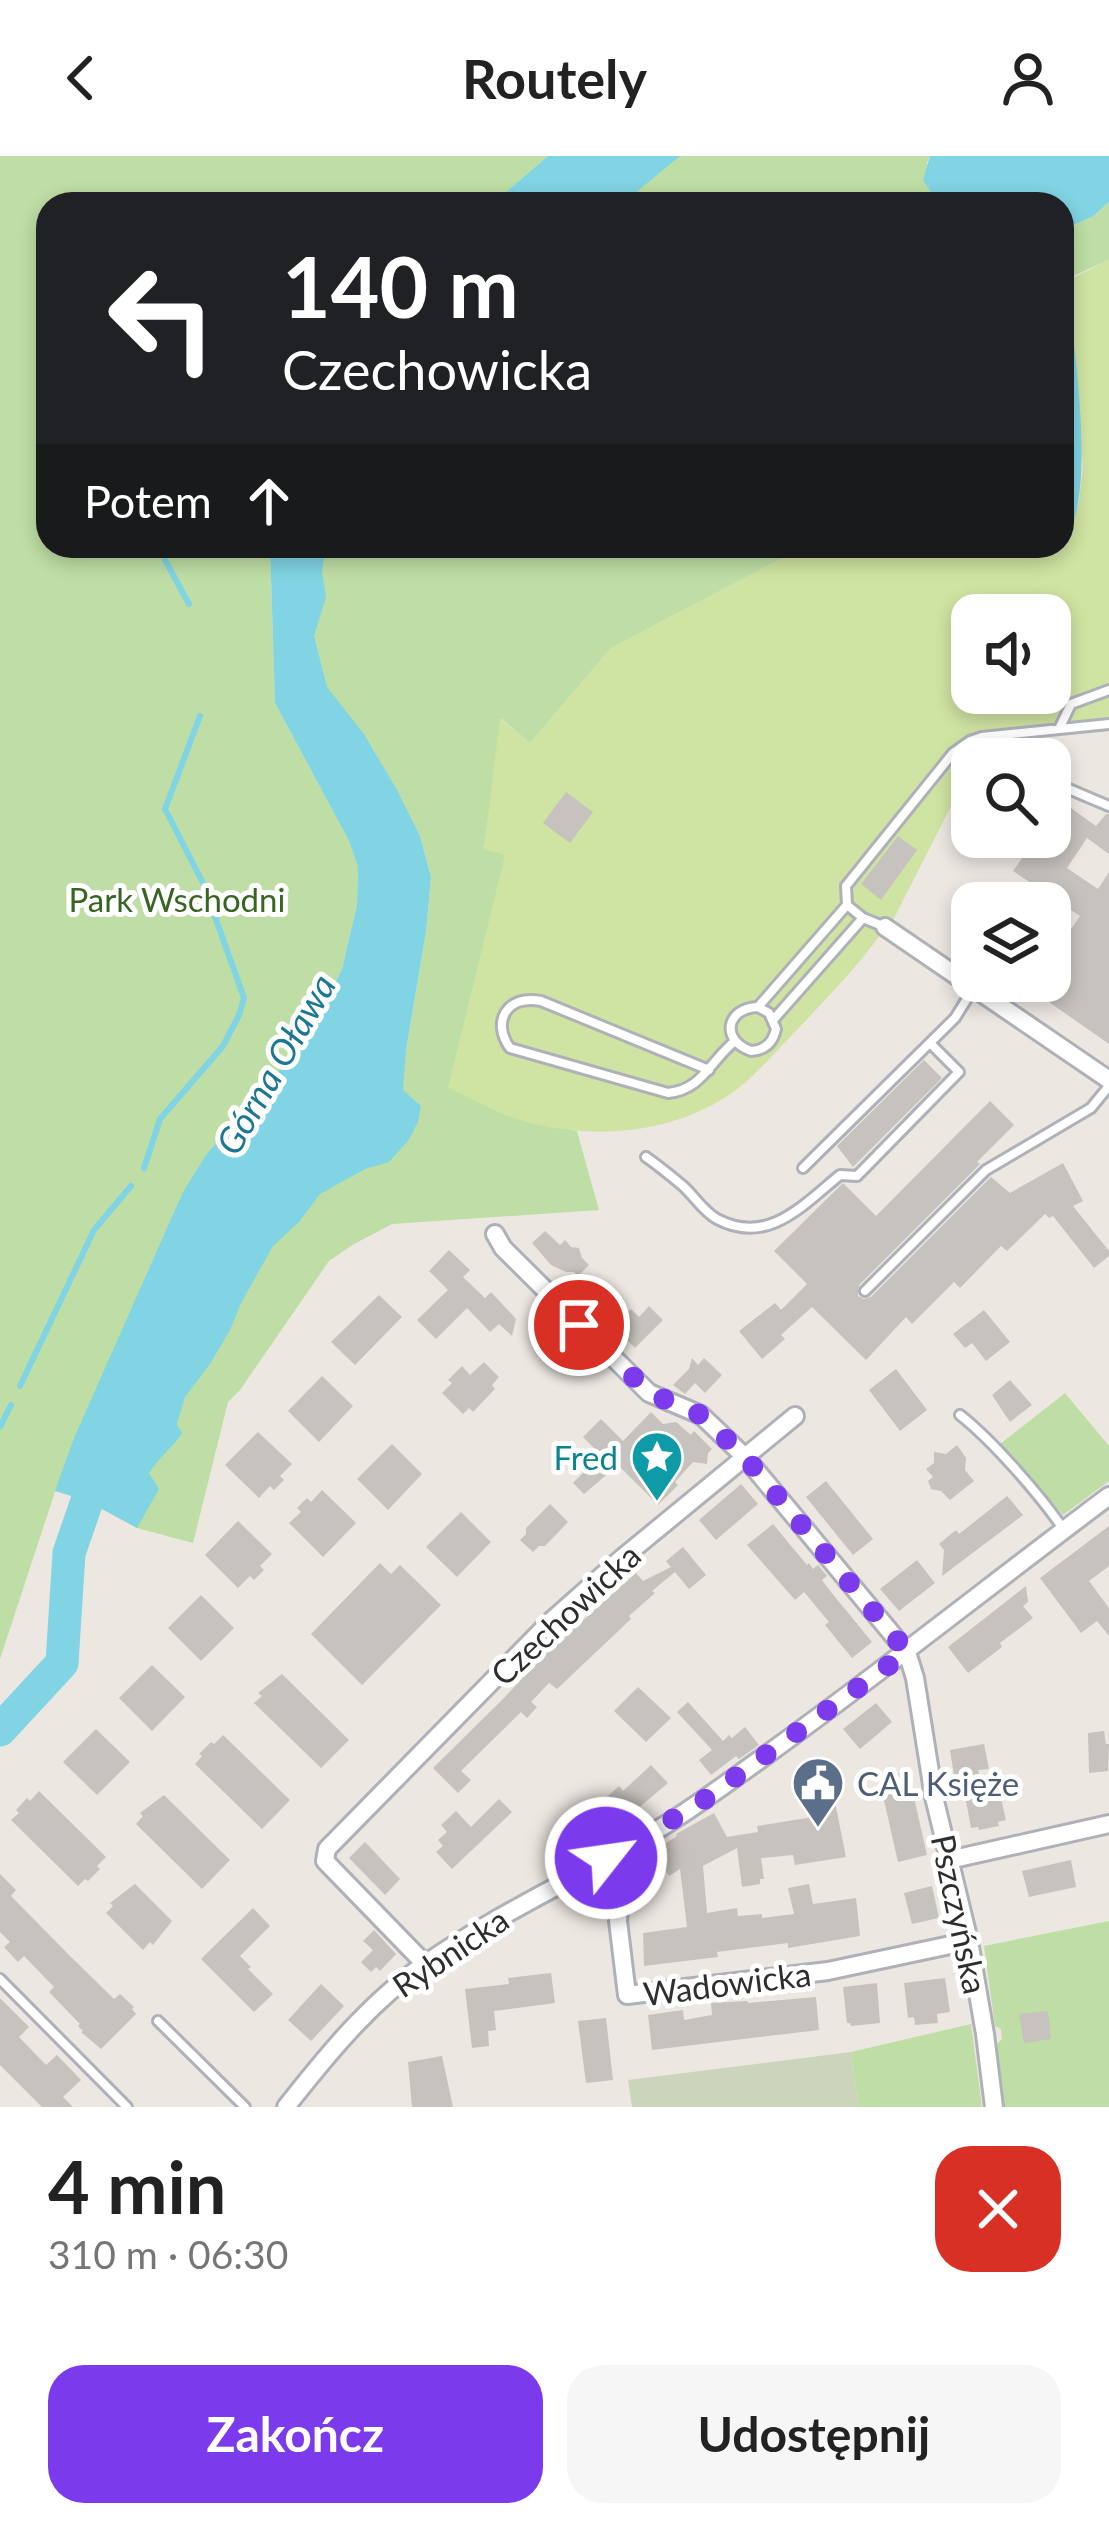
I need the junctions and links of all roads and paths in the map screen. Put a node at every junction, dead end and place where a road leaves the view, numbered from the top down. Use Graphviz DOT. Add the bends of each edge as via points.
graph roads {
  1 [pos="1109,690"];
  2 [pos="1109,724"];
  3 [pos="1058,730"];
  4 [pos="1071,790"];
  5 [pos="1109,806"];
  6 [pos="847,905"];
  7 [pos="863,918"];
  8 [pos="886,928"];
  9 [pos="951,972"];
  10 [pos="965,1002"];
  11 [pos="994,1002"];
  12 [pos="758,1006"];
  13 [pos="774,1019"];
  14 [pos="735,1041"];
  15 [pos="930,1042"];
  16 [pos="710,1070"];
  17 [pos="1109,1083"];
  18 [pos="646,1157"];
  19 [pos="803,1168"];
  20 [pos="496,1234"];
  21 [pos="866,1291"];
  22 [pos="960,1415"];
  23 [pos="795,1416"];
  24 [pos="745,1457"];
  25 [pos="1109,1496"];
  26 [pos="1064,1530"];
  27 [pos="907,1652"];
  28 [pos="1109,1824"];
  29 [pos="618,1851"];
  30 [pos="949,1860"];
  31 [pos="968,1941"];
  32 [pos="425,1964"];
  33 [pos="0,1979"];
  34 [pos="158,2021"];
  35 [pos="127,2107"];
  36 [pos="245,2107"];
  37 [pos="286,2107"];
  38 [pos="994,2107"];
  1 -- 3 [label="lane" via="1071,704"];
  2 -- 3 [label="lane"];
  3 -- 6 [label="lane" via="982,737 959,748 846,886"];
  4 -- 5 [label="lane"];
  6 -- 7 [label="lane"];
  6 -- 12 [label="lane"];
  7 -- 8 [label="lane"];
  7 -- 13 [label="lane"];
  8 -- 9 [label="street"];
  10 -- 15 [label="lane"];
  11 -- 17 [label="street"];
  12 -- 13 [label="lane"];
  12 -- 14 [label="lane" via="736,1014"];
  13 -- 14 [label="lane" via="763,1049"];
  14 -- 16 [label="lane"];
  15 -- 18 [label="lane" via="959,1072 857,1176 840,1175 765,1228 716,1218"];
  15 -- 19 [label="lane"];
  16 -- 16 [label="lane" via="680,1092 653,1091 510,1048 502,1022 513,1003 528,998"];
  17 -- 21 [label="lane" via="1090,1108 986,1170"];
  20 -- 24 [label="street" via="650,1393 701,1415"];
  22 -- 26 [label="lane"];
  23 -- 24 [label="street"];
  24 -- 27 [label="street"];
  24 -- 32 [label="street, Czechowicka" via="550,1622 327,1849 325,1861"];
  25 -- 26 [label="street, Rybnicka"];
  26 -- 27 [label="street, Rybnicka"];
  27 -- 29 [label="street, Rybnicka" via="697,1805"];
  27 -- 30 [label="street, Pszczyńska"];
  28 -- 30 [label="street"];
  29 -- 31 [label="street, Wadowicka" via="627,1995 828,1971"];
  29 -- 32 [label="street, Rybnicka"];
  30 -- 31 [label="street, Pszczyńska"];
  31 -- 38 [label="street, Pszczyńska"];
  32 -- 37 [label="street, Rybnicka" via="369,2011"];
  33 -- 35 [label="lane"];
  34 -- 36 [label="lane"];
}
